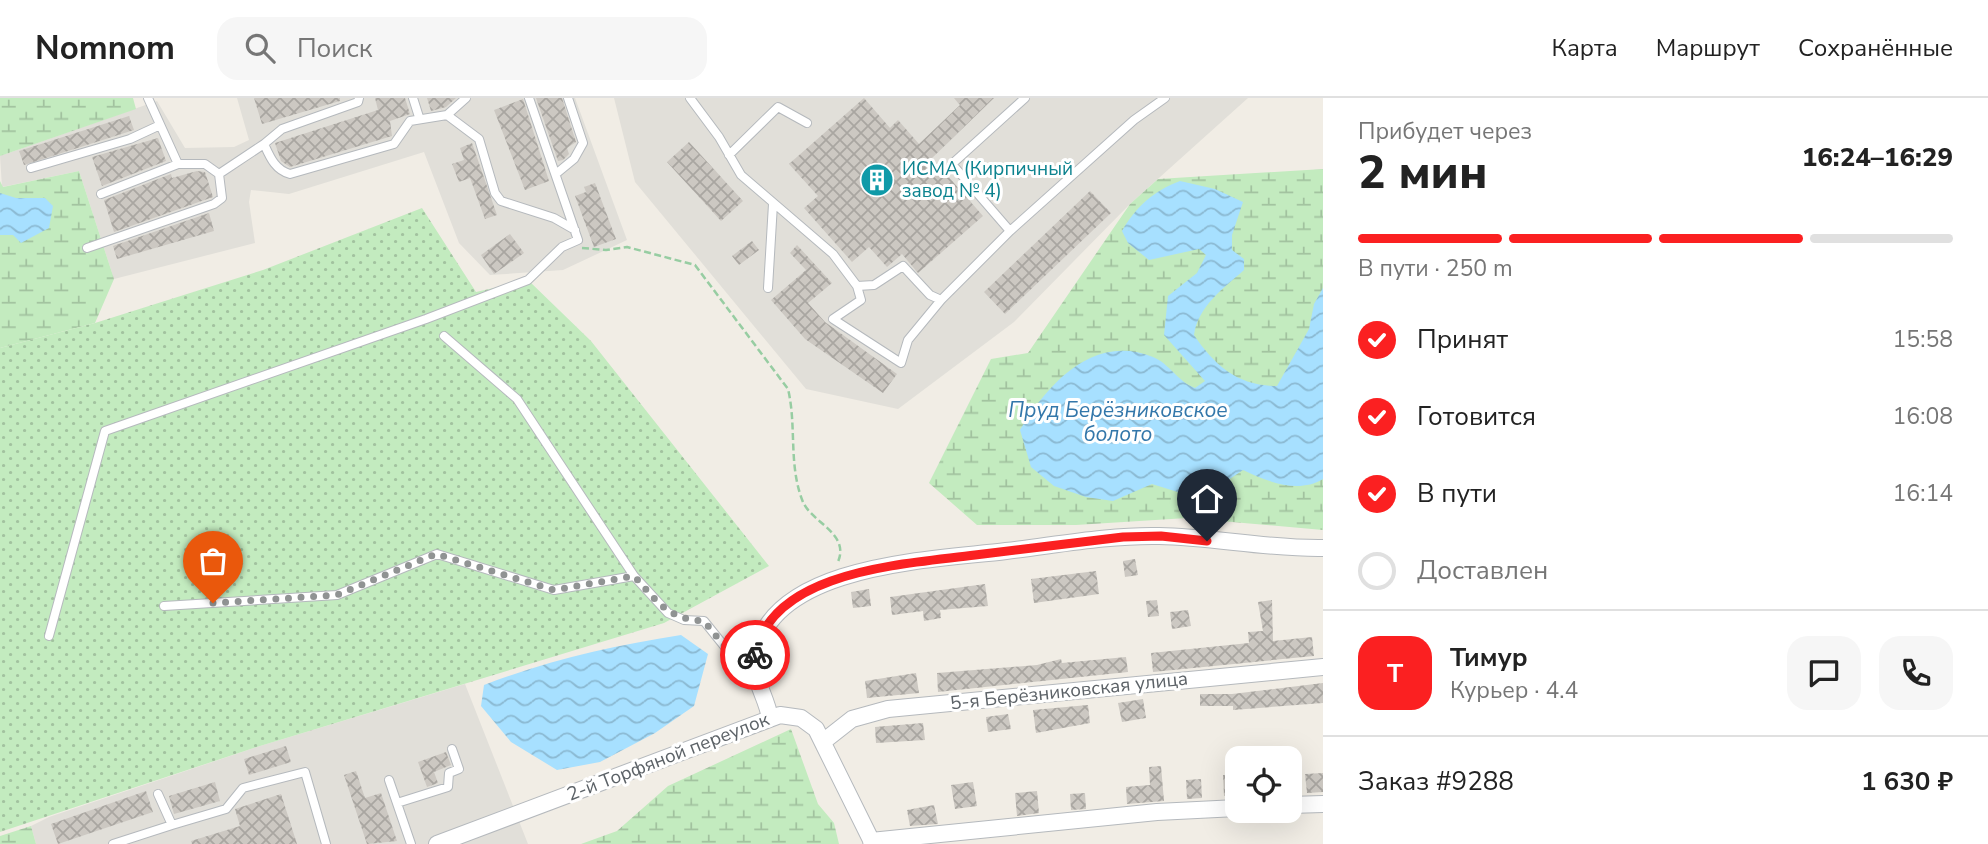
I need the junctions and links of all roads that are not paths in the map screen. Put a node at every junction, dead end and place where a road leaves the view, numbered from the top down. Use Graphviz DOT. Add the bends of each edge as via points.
graph roads {
  1 [pos="148,98"];
  2 [pos="359,98"];
  3 [pos="414,98"];
  4 [pos="466,98"];
  5 [pos="568,98"];
  6 [pos="690,98"];
  7 [pos="1025,98"];
  8 [pos="1165,98"];
  9 [pos="528,99"];
  10 [pos="447,115"];
  11 [pos="419,117"];
  12 [pos="807,123"];
  13 [pos="158,126"];
  14 [pos="264,144"];
  15 [pos="729,155"];
  16 [pos="178,164"];
  17 [pos="31,168"];
  18 [pos="557,173"];
  19 [pos="219,174"];
  20 [pos="101,194"];
  21 [pos="773,204"];
  22 [pos="575,230"];
  23 [pos="1010,231"];
  24 [pos="87,248"];
  25 [pos="857,286"];
  26 [pos="768,288"];
  27 [pos="940,300"];
  28 [pos="444,336"];
  29 [pos="1323,548"];
  30 [pos="634,576"];
  31 [pos="164,606"];
  32 [pos="49,636"];
  33 [pos="754,664"];
  34 [pos="1323,667"];
  35 [pos="770,718"];
  36 [pos="824,741"];
  37 [pos="452,749"];
  38 [pos="389,780"];
  39 [pos="158,794"];
  40 [pos="397,803"];
  41 [pos="1323,803"];
  42 [pos="1302,804"];
  43 [pos="1225,809"];
  44 [pos="172,825"];
  45 [pos="872,843"];
  46 [pos="113,844"];
  47 [pos="326,844"];
  48 [pos="411,844"];
  49 [pos="437,844"];
  1 -- 13 [label="lane"];
  2 -- 14 [label="lane" via="358,103 282,129"];
  3 -- 11 [label="lane"];
  4 -- 10 [label="lane"];
  5 -- 18 [label="lane" via="583,143 574,159"];
  6 -- 15 [label="lane"];
  7 -- 23 [label="lane" via="952,164"];
  8 -- 23 [label="lane"];
  9 -- 18 [label="lane"];
  10 -- 11 [label="lane"];
  10 -- 22 [label="lane" via="478,139 501,201 554,218"];
  11 -- 14 [label="lane" via="410,121 394,144 290,174 272,161"];
  12 -- 15 [label="lane" via="778,107"];
  13 -- 16 [label="lane"];
  13 -- 17 [label="lane" via="130,139"];
  14 -- 19 [label="lane"];
  15 -- 21 [label="lane" via="741,175"];
  16 -- 19 [label="lane" via="205,164"];
  16 -- 20 [label="lane"];
  18 -- 22 [label="lane"];
  19 -- 24 [label="lane" via="222,198 214,204"];
  21 -- 25 [label="lane" via="833,254"];
  21 -- 26 [label="lane"];
  22 -- 32 [label="lane" via="578,240 562,247 528,280 105,431"];
  23 -- 27 [label="lane"];
  25 -- 27 [label="lane" via="874,285 903,266"];
  25 -- 27 [label="lane" via="861,300 833,319 901,363 908,340"];
  28 -- 30 [label="lane" via="517,399"];
  29 -- 33 [label="street" via="1123,537 870,569 789,602 760,640"];
  30 -- 31 [label="lane" via="554,590 436,554 337,595"];
  30 -- 33 [label="lane" via="668,613 704,621 733,657"];
  33 -- 35 [label="street"];
  34 -- 36 [label="street, 5-я Берёзниковская улица" via="888,709 852,719"];
  35 -- 36 [label="street, 2-й Торфяной переулок" via="801,718"];
  35 -- 49 [label="street, 2-й Торфяной переулок"];
  36 -- 45 [label="street, 2-й Торфяной переулок"];
  37 -- 40 [label="lane" via="459,769 449,772 448,787"];
  38 -- 40 [label="lane"];
  39 -- 44 [label="lane"];
  40 -- 48 [label="lane"];
  41 -- 42 [label="street"];
  43 -- 45 [label="street"];
  44 -- 46 [label="lane"];
  44 -- 47 [label="lane" via="226,808 243,788 305,772"];
}
